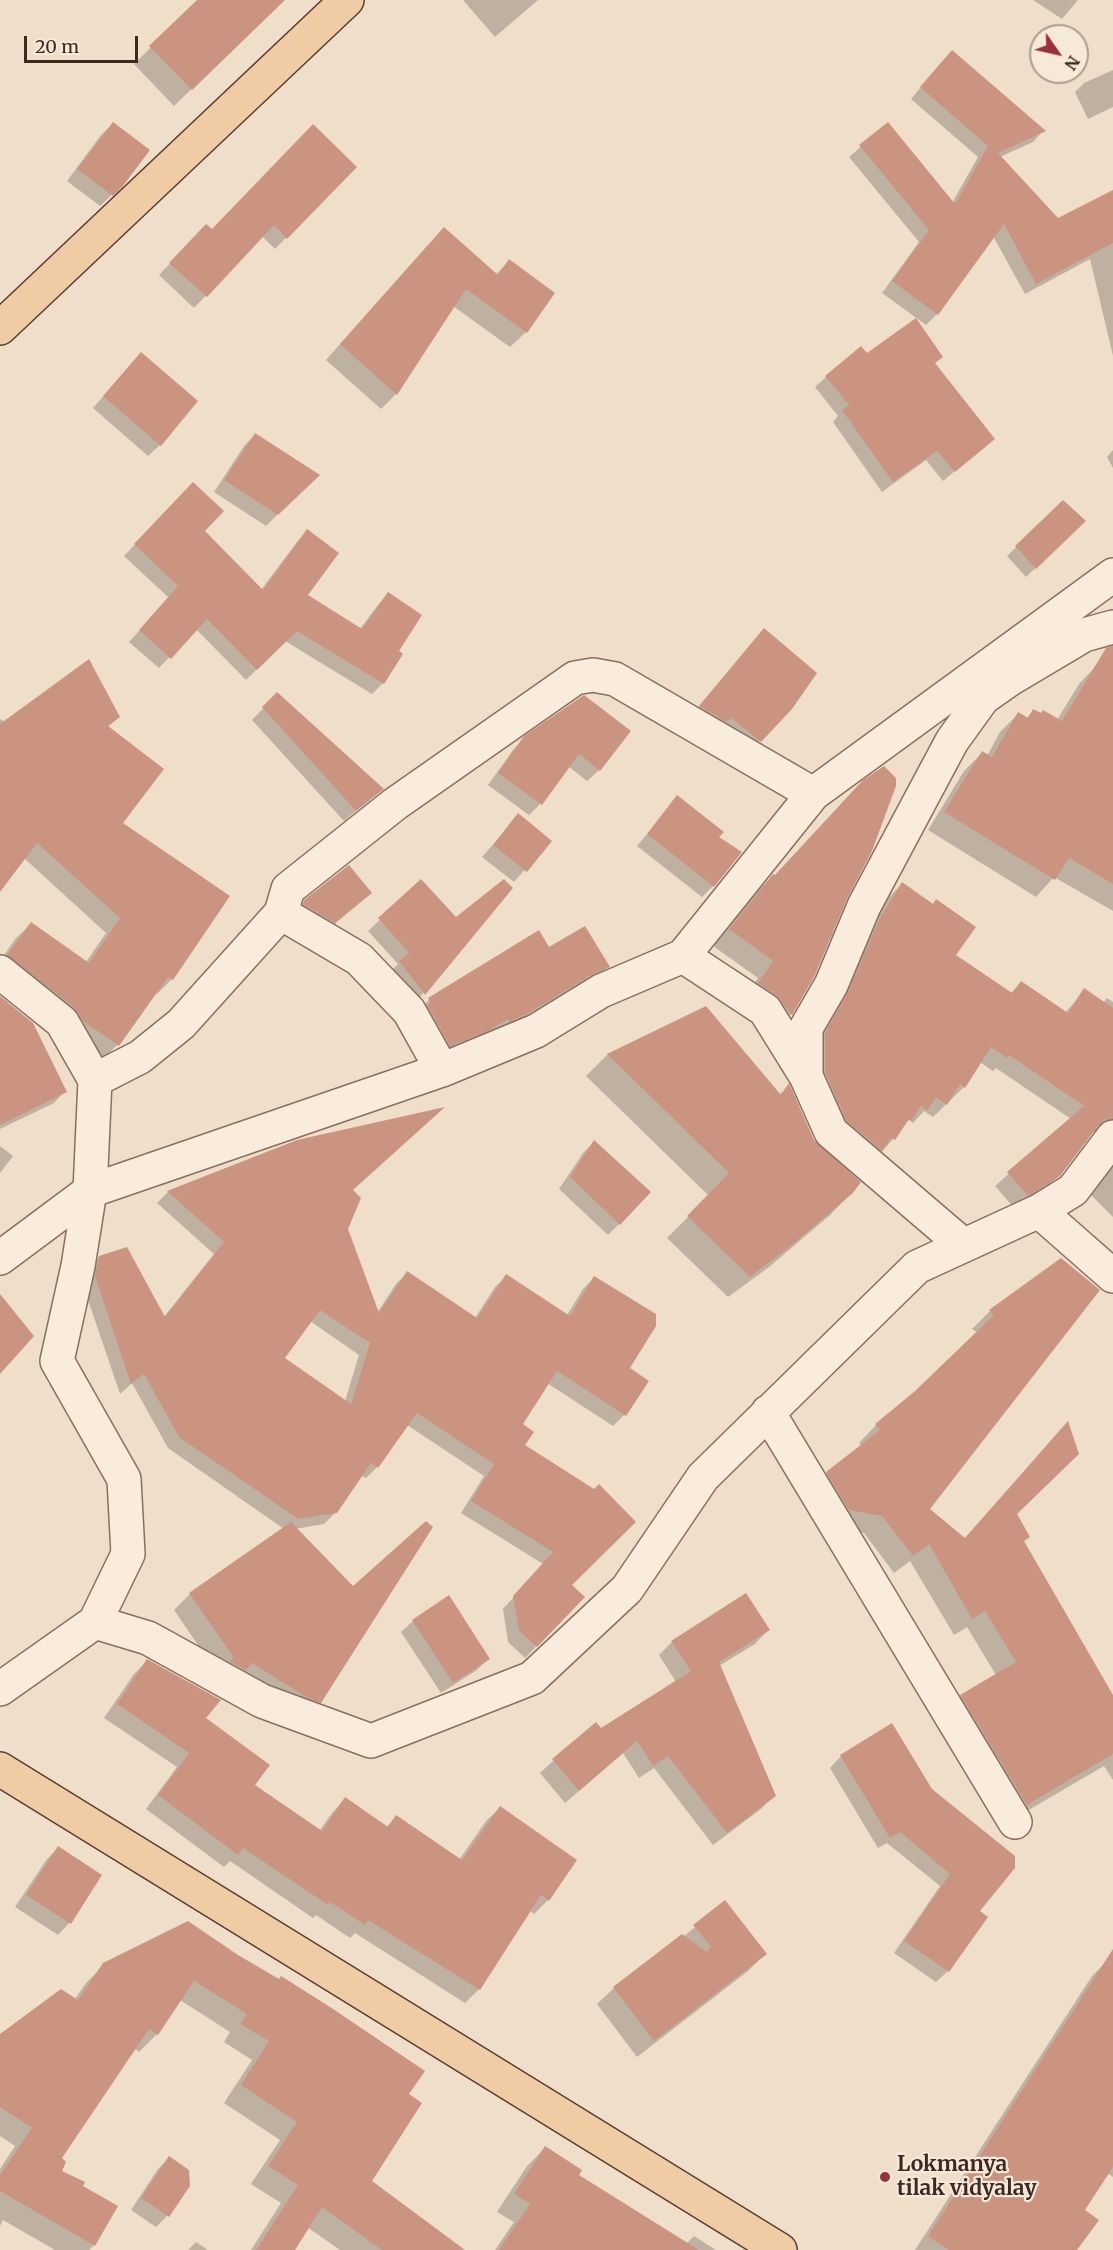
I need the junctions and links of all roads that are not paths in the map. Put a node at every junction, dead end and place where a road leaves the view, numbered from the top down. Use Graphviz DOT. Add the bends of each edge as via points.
graph roads {
  1 [pos="347,0"];
  2 [pos="0,328"];
  3 [pos="1113,575"];
  4 [pos="1113,627"];
  5 [pos="813,794"];
  6 [pos="281,913"];
  7 [pos="683,956"];
  8 [pos="0,972"];
  9 [pos="442,1070"];
  10 [pos="806,1076"];
  11 [pos="95,1080"];
  12 [pos="1113,1137"];
  13 [pos="90,1191"];
  14 [pos="1039,1211"];
  15 [pos="963,1245"];
  16 [pos="0,1258"];
  17 [pos="1113,1276"];
  18 [pos="768,1413"];
  19 [pos="95,1622"];
  20 [pos="0,1689"];
  21 [pos="0,1769"];
  22 [pos="1015,1822"];
  23 [pos="780,2250"];
  1 -- 2 [label="main road"];
  3 -- 5 [label="street"];
  4 -- 10 [label="street" via="1084,635 983,698 951,741 864,906 831,985 806,1028"];
  5 -- 6 [label="street" via="615,680 593,675 575,678 395,804 288,889"];
  5 -- 7 [label="street"];
  6 -- 9 [label="street" via="359,959 409,1011"];
  6 -- 11 [label="street" via="181,1024 140,1058"];
  7 -- 9 [label="street" via="601,991 536,1031"];
  7 -- 10 [label="street" via="765,1010"];
  8 -- 11 [label="street" via="62,1022"];
  9 -- 13 [label="street"];
  10 -- 15 [label="street" via="831,1132"];
  11 -- 13 [label="street"];
  12 -- 14 [label="street" via="1073,1190"];
  13 -- 16 [label="street"];
  13 -- 19 [label="street" via="57,1361 124,1479 128,1554"];
  14 -- 15 [label="street"];
  14 -- 17 [label="street"];
  15 -- 18 [label="street" via="917,1267"];
  18 -- 19 [label="street" via="703,1476 627,1589 532,1678 371,1741 262,1701 148,1638"];
  18 -- 22 [label="street"];
  19 -- 20 [label="street"];
  21 -- 23 [label="main road"];
}
